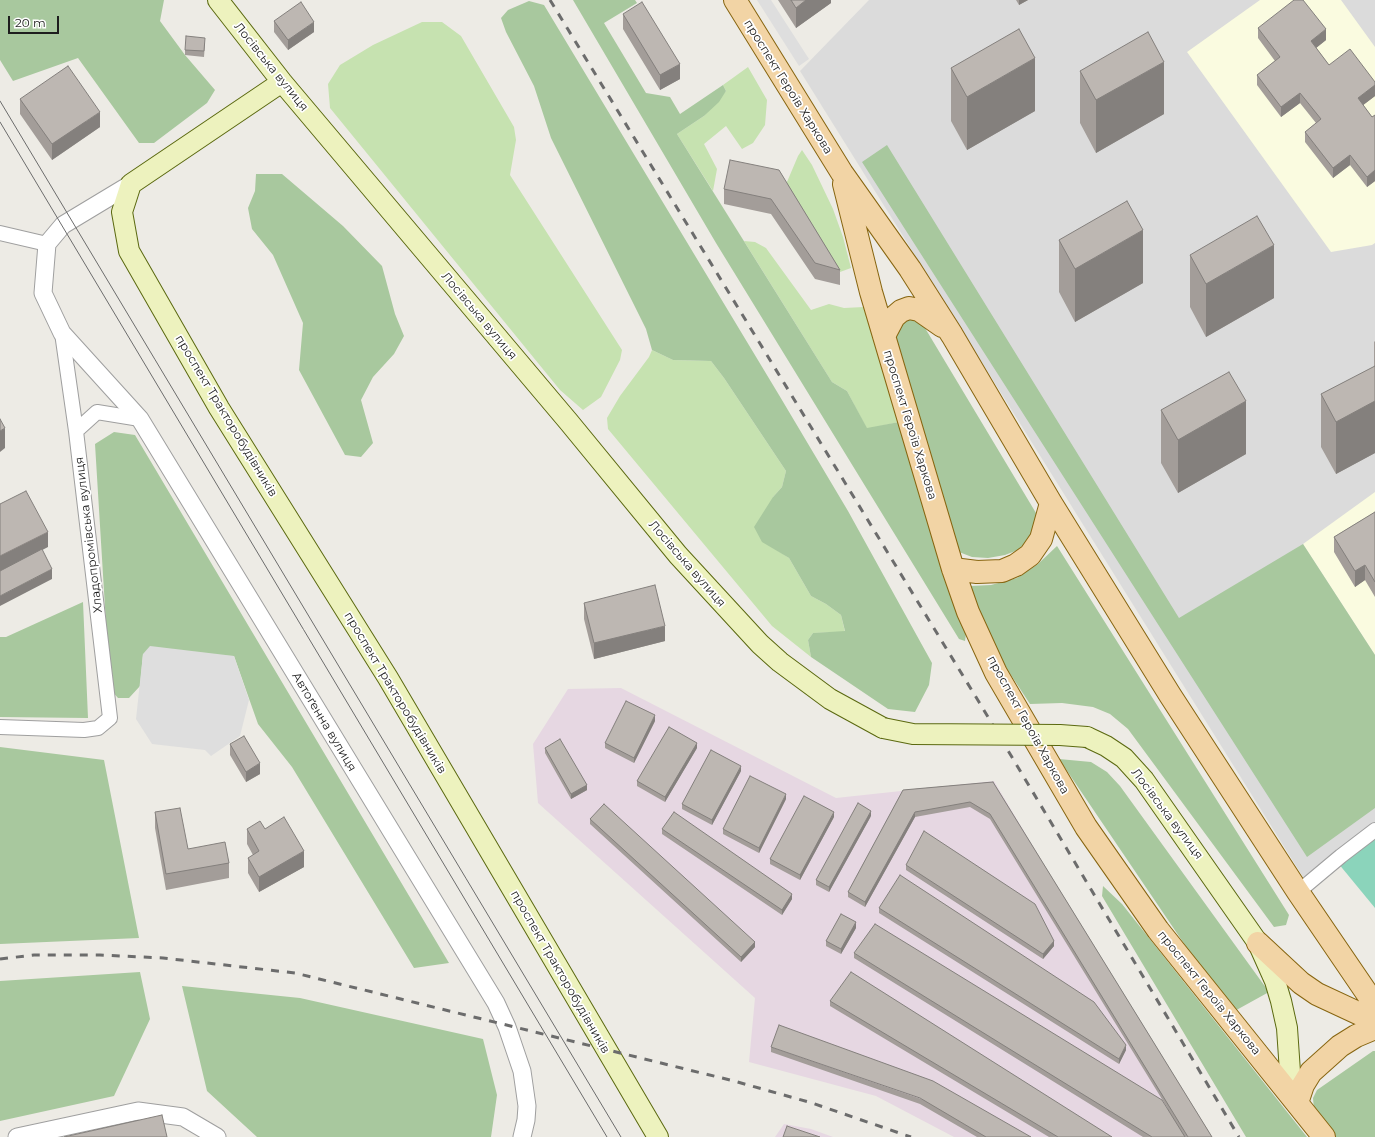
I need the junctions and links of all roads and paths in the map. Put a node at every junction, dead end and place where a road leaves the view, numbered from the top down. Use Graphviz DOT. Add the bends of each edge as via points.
graph roads {
  1 [pos="218,0"];
  2 [pos="735,0"];
  3 [pos="282,82"];
  4 [pos="842,173"];
  5 [pos="131,184"];
  6 [pos="0,233"];
  7 [pos="47,244"];
  8 [pos="62,333"];
  9 [pos="952,335"];
  10 [pos="884,336"];
  11 [pos="140,419"];
  12 [pos="76,431"];
  13 [pos="1051,503"];
  14 [pos="953,569"];
  15 [pos="0,727"];
  16 [pos="1375,830"];
  17 [pos="1298,892"];
  18 [pos="1258,943"];
  19 [pos="1375,1005"];
  20 [pos="1375,1021"];
  21 [pos="1375,1028"];
  22 [pos="1297,1103"];
  23 [pos="17,1137"];
  24 [pos="217,1137"];
  25 [pos="522,1137"];
  26 [pos="658,1137"];
  27 [pos="1324,1137"];
  1 -- 3 [label="main road, Лосівська вулиця"];
  2 -- 4 [label="main road, проспект Героїв Харкова"];
  3 -- 5 [label="main road"];
  3 -- 18 [label="main road, Лосівська вулиця, bridge" via="678,555 722,605 780,662 830,698 883,728 913,734 1087,737 1106,746 1124,758 1144,780"];
  4 -- 9 [label="main road, проспект Героїв Харкова" via="910,269"];
  4 -- 10 [label="main road, проспект Героїв Харкова" via="870,292"];
  5 -- 7 [label="street" via="63,225"];
  5 -- 26 [label="main road, проспект Тракторобудівників" via="122,212 129,251 219,408 388,678"];
  6 -- 7 [label="street"];
  7 -- 8 [label="street, Хладопромівська вулиця" via="43,293"];
  8 -- 11 [label="street, Автоґенна вулиця"];
  8 -- 12 [label="street, Хладопромівська вулиця"];
  9 -- 10 [label="main road" via="935,320 919,310 909,308 894,317"];
  9 -- 13 [label="main road, проспект Героїв Харкова"];
  10 -- 14 [label="main road, проспект Героїв Харкова"];
  11 -- 12 [label="street" via="97,412"];
  11 -- 25 [label="street, Автоґенна вулиця" via="496,1003 522,1070 527,1106"];
  12 -- 15 [label="street, Хладопромівська вулиця" via="110,718 98,728 84,730"];
  13 -- 14 [label="main road" via="1041,539 1030,555 1016,565 995,572"];
  13 -- 17 [label="main road, проспект Героїв Харкова" via="1170,695"];
  14 -- 22 [label="main road, проспект Героїв Харкова" via="968,612 996,673 1086,827 1158,930"];
  16 -- 17 [label="street"];
  17 -- 19 [label="main road, проспект Героїв Харкова"];
  18 -- 20 [label="main road" via="1301,983 1317,994"];
  18 -- 22 [label="main road, Лосівська вулиця" via="1274,981 1287,1028 1290,1072"];
  21 -- 22 [label="main road" via="1340,1046 1311,1072"];
  22 -- 27 [label="main road, проспект Героїв Харкова"];
  23 -- 24 [label="street" via="138,1111 183,1117"];
}
